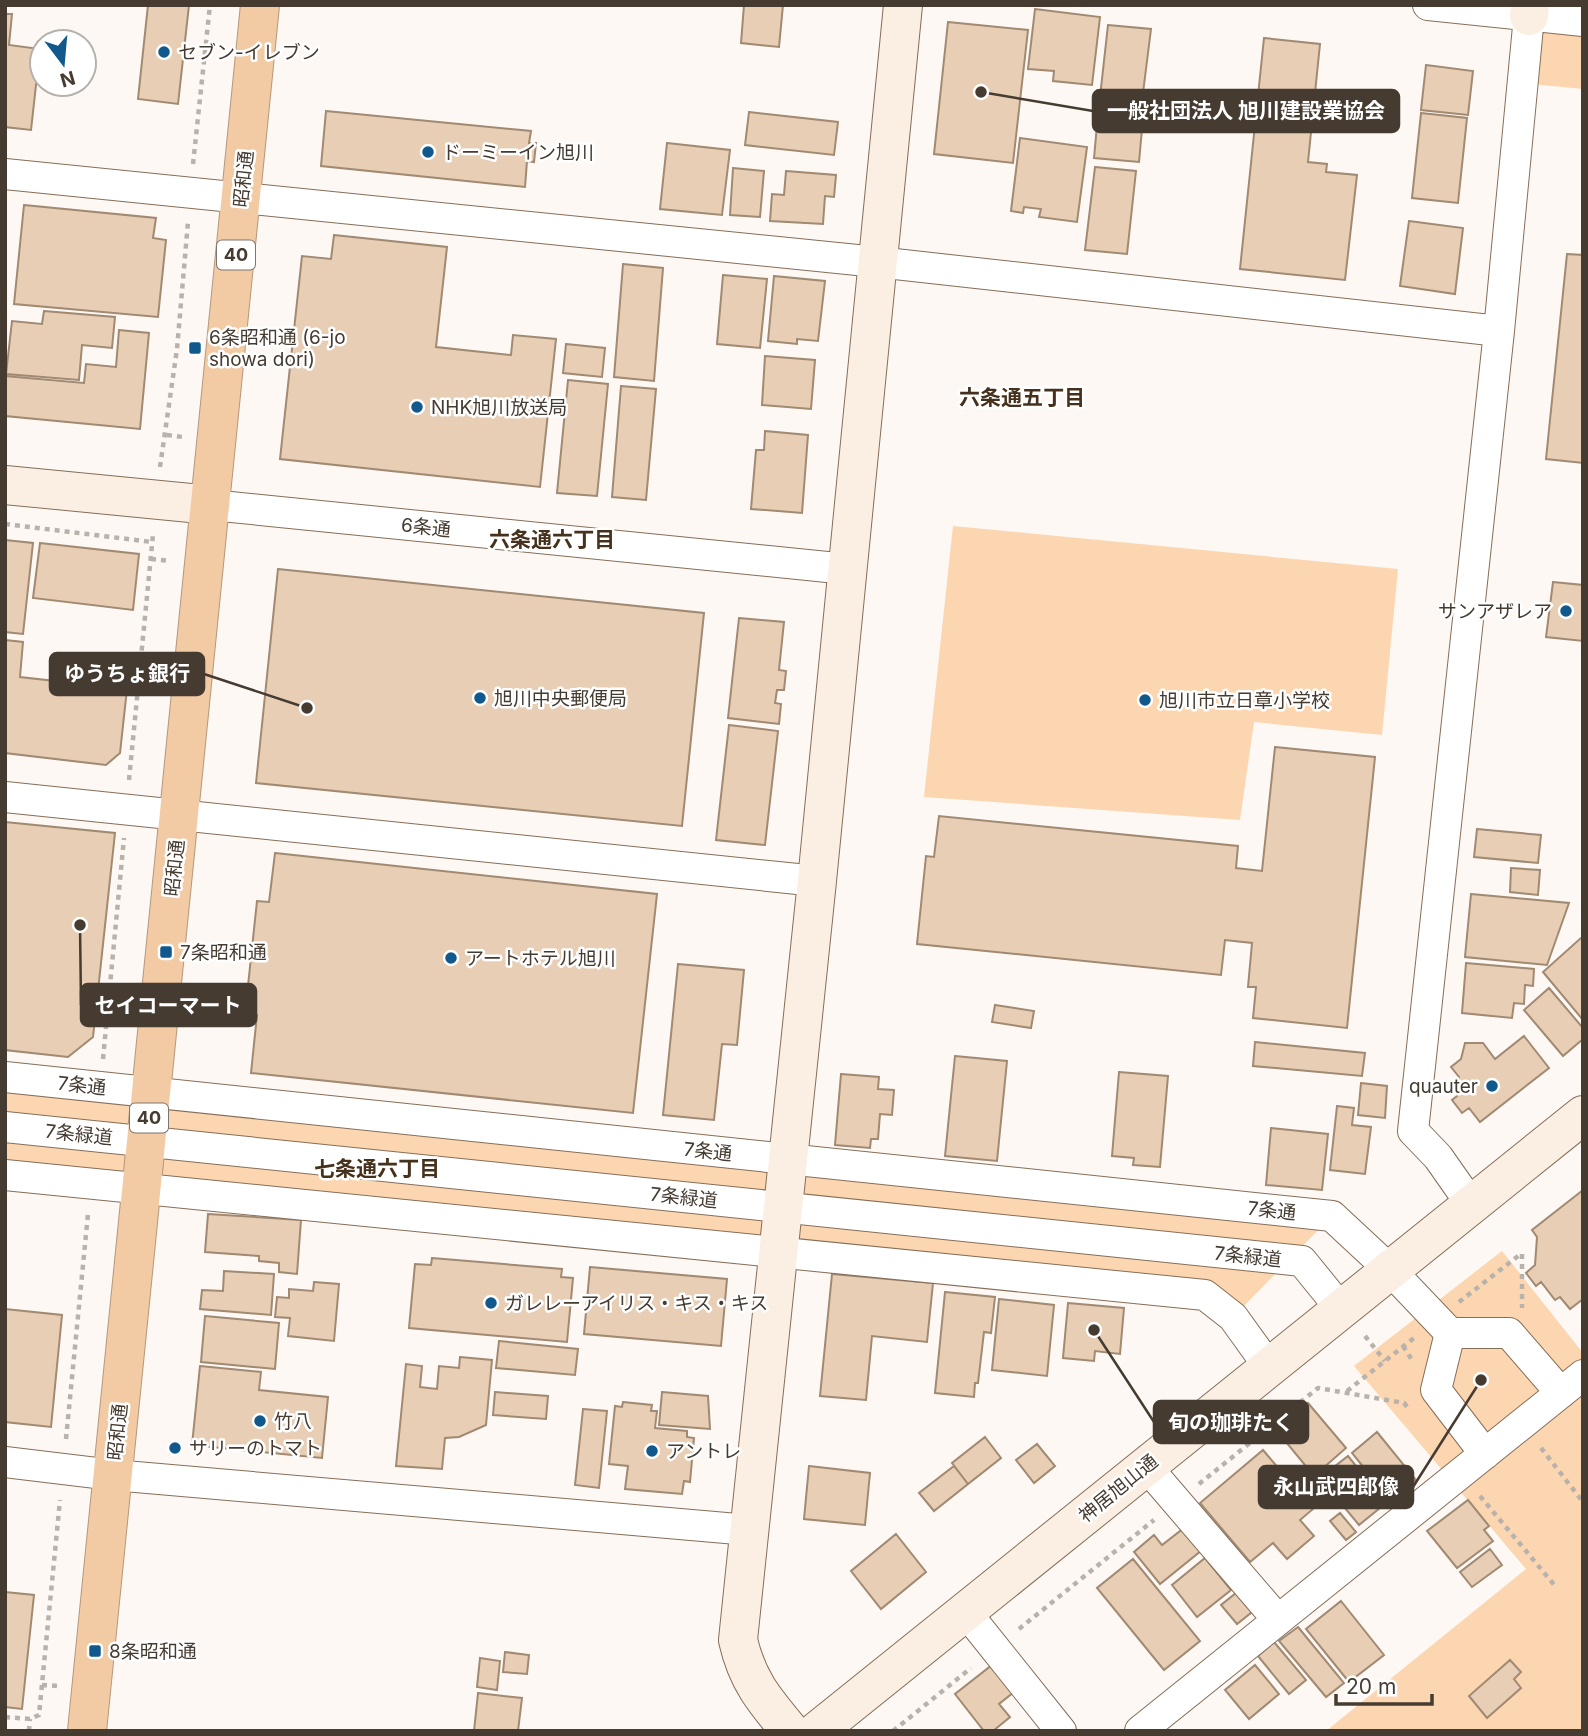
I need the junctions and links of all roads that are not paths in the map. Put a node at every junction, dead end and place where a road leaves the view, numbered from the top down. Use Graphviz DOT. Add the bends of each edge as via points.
graph roads {
  1 [pos="260,5"];
  2 [pos="903,5"];
  3 [pos="1428,5"];
  4 [pos="1530,10"];
  5 [pos="1583,21"];
  6 [pos="5,174"];
  7 [pos="241,198"];
  8 [pos="877,261"];
  9 [pos="1499,331"];
  10 [pos="5,485"];
  11 [pos="211,505"];
  12 [pos="847,569"];
  13 [pos="5,797"];
  14 [pos="180,813"];
  15 [pos="817,881"];
  16 [pos="5,1077"];
  17 [pos="152,1092"];
  18 [pos="1583,1115"];
  19 [pos="5,1127"];
  20 [pos="147,1142"];
  21 [pos="789,1159"];
  22 [pos="5,1175"];
  23 [pos="142,1189"];
  24 [pos="1471,1205"];
  25 [pos="782,1207"];
  26 [pos="779,1254"];
  27 [pos="1390,1270"];
  28 [pos="1341,1309"];
  29 [pos="1450,1333"];
  30 [pos="1269,1367"];
  31 [pos="1572,1384"];
  32 [pos="1485,1454"];
  33 [pos="5,1462"];
  34 [pos="1146,1466"];
  35 [pos="113,1475"];
  36 [pos="749,1530"];
  37 [pos="965,1611"];
  38 [pos="1278,1620"];
  39 [pos="87,1731"];
  40 [pos="790,1731"];
  41 [pos="817,1731"];
  42 [pos="1061,1731"];
  43 [pos="1140,1731"];
  1 -- 7 [label="highway, 昭和通 / 40"];
  2 -- 8 [label="street"];
  3 -- 4 [label="street"];
  4 -- 5 [label="street"];
  4 -- 9 [label="street"];
  6 -- 7 [label="street"];
  7 -- 8 [label="street"];
  7 -- 11 [label="highway, 昭和通 / 40"];
  8 -- 9 [label="street"];
  8 -- 12 [label="street"];
  9 -- 24 [label="street" via="1413,1131 1438,1157"];
  10 -- 11 [label="street, 6条通"];
  11 -- 12 [label="street, 6条通"];
  11 -- 14 [label="highway, 昭和通 / 40"];
  12 -- 15 [label="street"];
  13 -- 14 [label="street"];
  14 -- 15 [label="street"];
  14 -- 17 [label="highway, 昭和通 / 40"];
  15 -- 21 [label="street"];
  16 -- 17 [label="street, 7条通"];
  17 -- 20 [label="highway, 昭和通 / 40"];
  17 -- 21 [label="street, 7条通"];
  18 -- 24 [label="street, 神居旭山通"];
  19 -- 20 [label="street, 7条緑道"];
  20 -- 23 [label="highway, 昭和通 / 40"];
  20 -- 25 [label="street, 7条緑道"];
  21 -- 25 [label="street"];
  21 -- 27 [label="street, 7条通" via="1332,1216"];
  22 -- 23 [label="street"];
  23 -- 26 [label="street"];
  23 -- 35 [label="highway, 昭和通 / 40"];
  24 -- 27 [label="street, 神居旭山通"];
  25 -- 26 [label="street"];
  25 -- 28 [label="street, 7条緑道" via="1302,1261"];
  26 -- 30 [label="street" via="1205,1295 1233,1317"];
  26 -- 36 [label="street"];
  27 -- 28 [label="street, 神居旭山通"];
  27 -- 29 [label="street, 7条通"];
  28 -- 30 [label="street, 神居旭山通"];
  29 -- 31 [label="street" via="1509,1333"];
  29 -- 32 [label="street" via="1436,1390"];
  30 -- 34 [label="street, 神居旭山通"];
  31 -- 32 [label="street"];
  32 -- 38 [label="street"];
  33 -- 35 [label="street"];
  34 -- 37 [label="street, 神居旭山通"];
  34 -- 38 [label="street"];
  35 -- 36 [label="street"];
  35 -- 39 [label="highway, 昭和通 / 40"];
  36 -- 40 [label="street" via="740,1650 744,1669"];
  37 -- 41 [label="street, 神居旭山通"];
  37 -- 42 [label="street"];
  38 -- 43 [label="street"];
}
